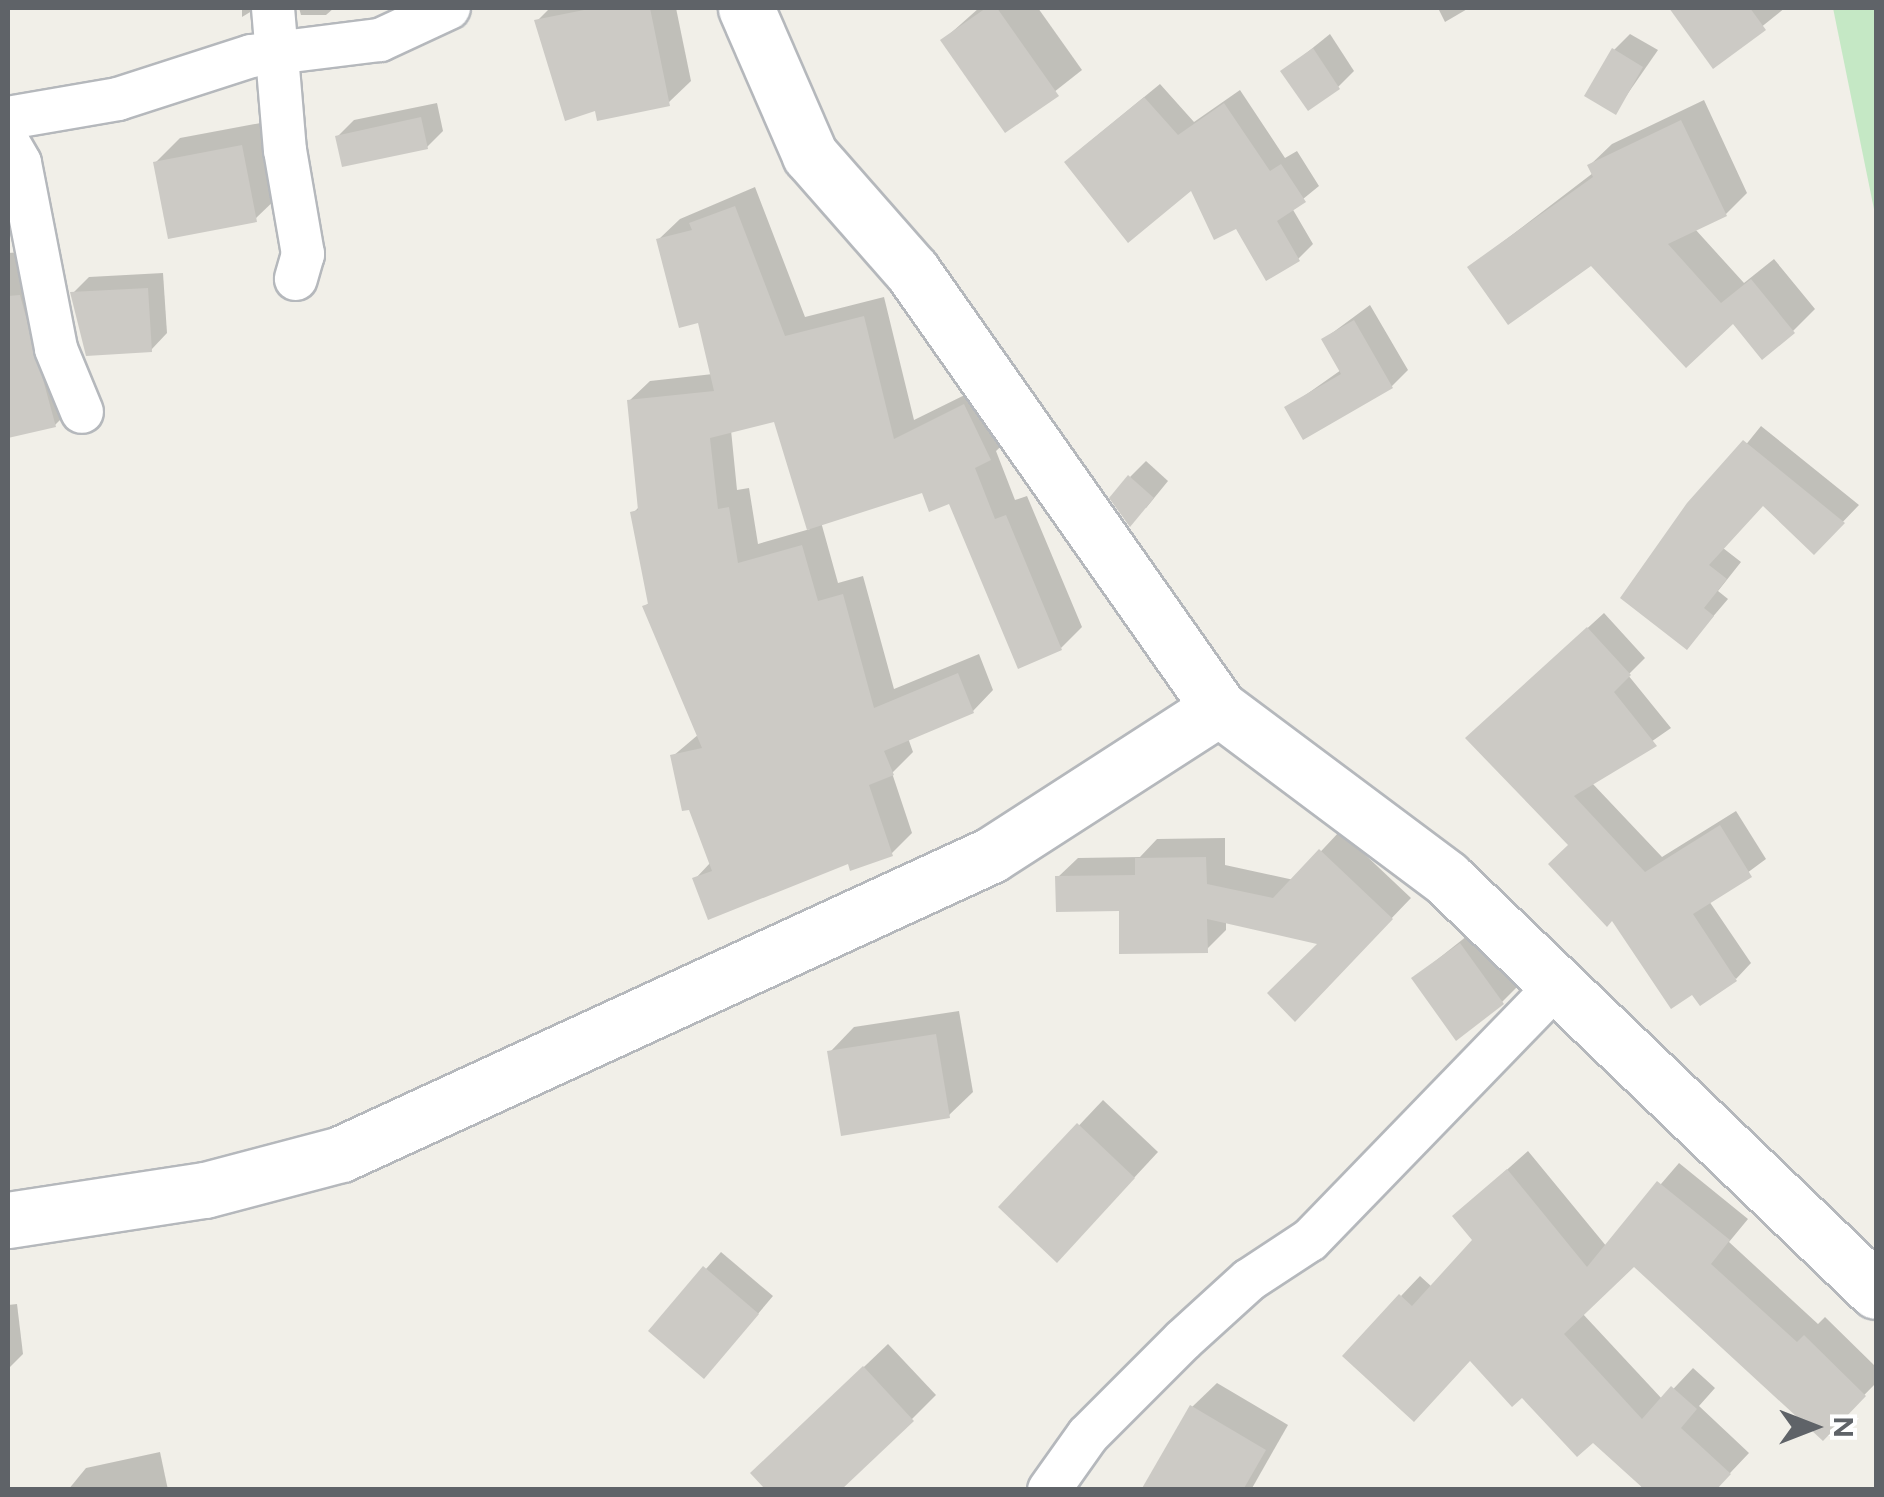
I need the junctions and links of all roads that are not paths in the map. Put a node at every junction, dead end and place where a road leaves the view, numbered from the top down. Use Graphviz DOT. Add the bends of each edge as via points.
graph roads {
  1 [pos="273,8"];
  2 [pos="449,8"];
  3 [pos="746,8"];
  4 [pos="281,53"];
  5 [pos="8,118"];
  6 [pos="8,142"];
  7 [pos="296,279"];
  8 [pos="82,412"];
  9 [pos="1219,708"];
  10 [pos="1558,984"];
  11 [pos="8,1220"];
  12 [pos="1876,1291"];
  13 [pos="1049,1490"];
  1 -- 4 [label="street"];
  2 -- 4 [label="street" via="380,40"];
  3 -- 9 [label="street" via="810,155 912,271"];
  4 -- 5 [label="street" via="251,56 118,99"];
  4 -- 7 [label="street" via="279,96 304,254"];
  6 -- 8 [label="street" via="20,163 56,350"];
  9 -- 10 [label="street" via="1446,878"];
  9 -- 11 [label="street" via="992,855 342,1154 204,1190"];
  10 -- 12 [label="street"];
  10 -- 13 [label="street" via="1310,1240 1249,1280 1183,1340 1088,1435"];
}
